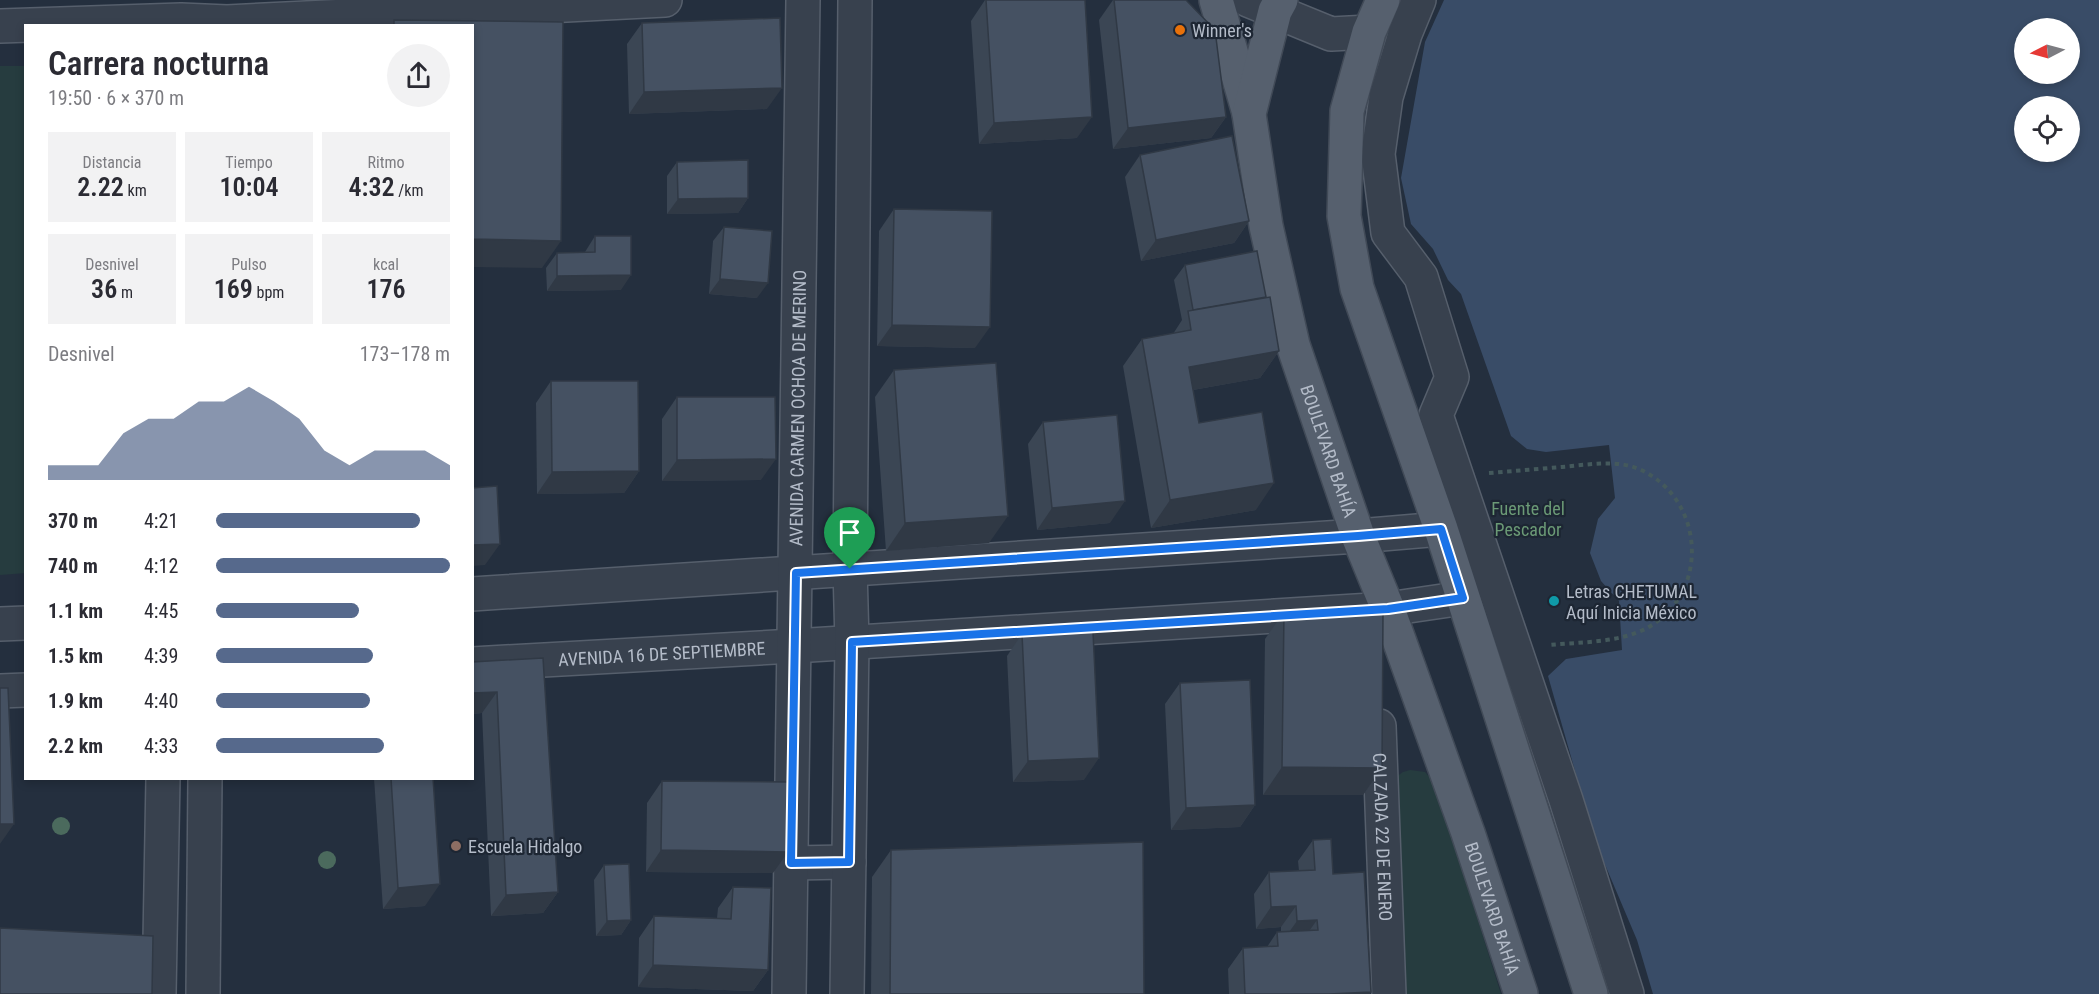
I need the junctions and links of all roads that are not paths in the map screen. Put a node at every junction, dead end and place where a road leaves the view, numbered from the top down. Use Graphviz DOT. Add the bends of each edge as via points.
graph roads {
  1 [pos="665,0"];
  2 [pos="803,0"];
  3 [pos="855,0"];
  4 [pos="1216,0"];
  5 [pos="1383,0"];
  6 [pos="1419,0"];
  7 [pos="1268,4"];
  8 [pos="181,15"];
  9 [pos="228,16"];
  10 [pos="33,24"];
  11 [pos="24,25"];
  12 [pos="0,26"];
  13 [pos="1370,32"];
  14 [pos="1249,114"];
  15 [pos="1441,529"];
  16 [pos="1358,536"];
  17 [pos="850,569"];
  18 [pos="796,573"];
  19 [pos="474,594"];
  20 [pos="1463,598"];
  21 [pos="1388,609"];
  22 [pos="24,622"];
  23 [pos="0,624"];
  24 [pos="852,642"];
  25 [pos="794,646"];
  26 [pos="474,664"];
  27 [pos="24,690"];
  28 [pos="0,692"];
  29 [pos="164,780"];
  30 [pos="205,780"];
  31 [pos="849,862"];
  32 [pos="791,863"];
  33 [pos="159,994"];
  34 [pos="203,994"];
  35 [pos="789,994"];
  36 [pos="847,994"];
  37 [pos="1389,994"];
  38 [pos="1521,994"];
  39 [pos="1591,994"];
  40 [pos="1627,994"];
  1 -- 9 [label="street"];
  2 -- 18 [label="street, AVENIDA CARMEN OCHOA DE MERINO"];
  3 -- 17 [label="street"];
  4 -- 14 [label="main road"];
  5 -- 13 [label="main road"];
  6 -- 40 [label="street" via="1386,97 1378,154 1388,233 1421,277 1452,377 1436,415"];
  7 -- 13 [label="street" via="1331,34"];
  7 -- 14 [label="main road, BOULEVARD BAHÍA"];
  8 -- 9 [label="street"];
  8 -- 10 [label="street"];
  11 -- 12 [label="street"];
  13 -- 15 [label="main road" via="1347,111 1344,216 1358,288"];
  14 -- 16 [label="main road, BOULEVARD BAHÍA" via="1266,226 1293,345"];
  15 -- 16 [label="street"];
  15 -- 20 [label="main road"];
  16 -- 17 [label="street"];
  16 -- 21 [label="main road, BOULEVARD BAHÍA"];
  17 -- 18 [label="street"];
  17 -- 24 [label="street"];
  18 -- 19 [label="street"];
  18 -- 25 [label="street, AVENIDA CARMEN OCHOA DE MERINO"];
  20 -- 21 [label="street, AVENIDA 16 DE SEPTIEMBRE"];
  20 -- 39 [label="main road"];
  21 -- 24 [label="street, AVENIDA 16 DE SEPTIEMBRE"];
  21 -- 37 [label="street, CALZADA 22 DE ENERO" via="1378,681"];
  21 -- 38 [label="main road, BOULEVARD BAHÍA"];
  22 -- 23 [label="street"];
  24 -- 25 [label="street, AVENIDA 16 DE SEPTIEMBRE"];
  24 -- 31 [label="street"];
  25 -- 26 [label="street, AVENIDA 16 DE SEPTIEMBRE"];
  25 -- 32 [label="street, AVENIDA CARMEN OCHOA DE MERINO"];
  27 -- 28 [label="street"];
  29 -- 33 [label="street"];
  30 -- 34 [label="street"];
  31 -- 32 [label="street"];
  31 -- 36 [label="street"];
  32 -- 35 [label="street, AVENIDA CARMEN OCHOA DE MERINO"];
}
